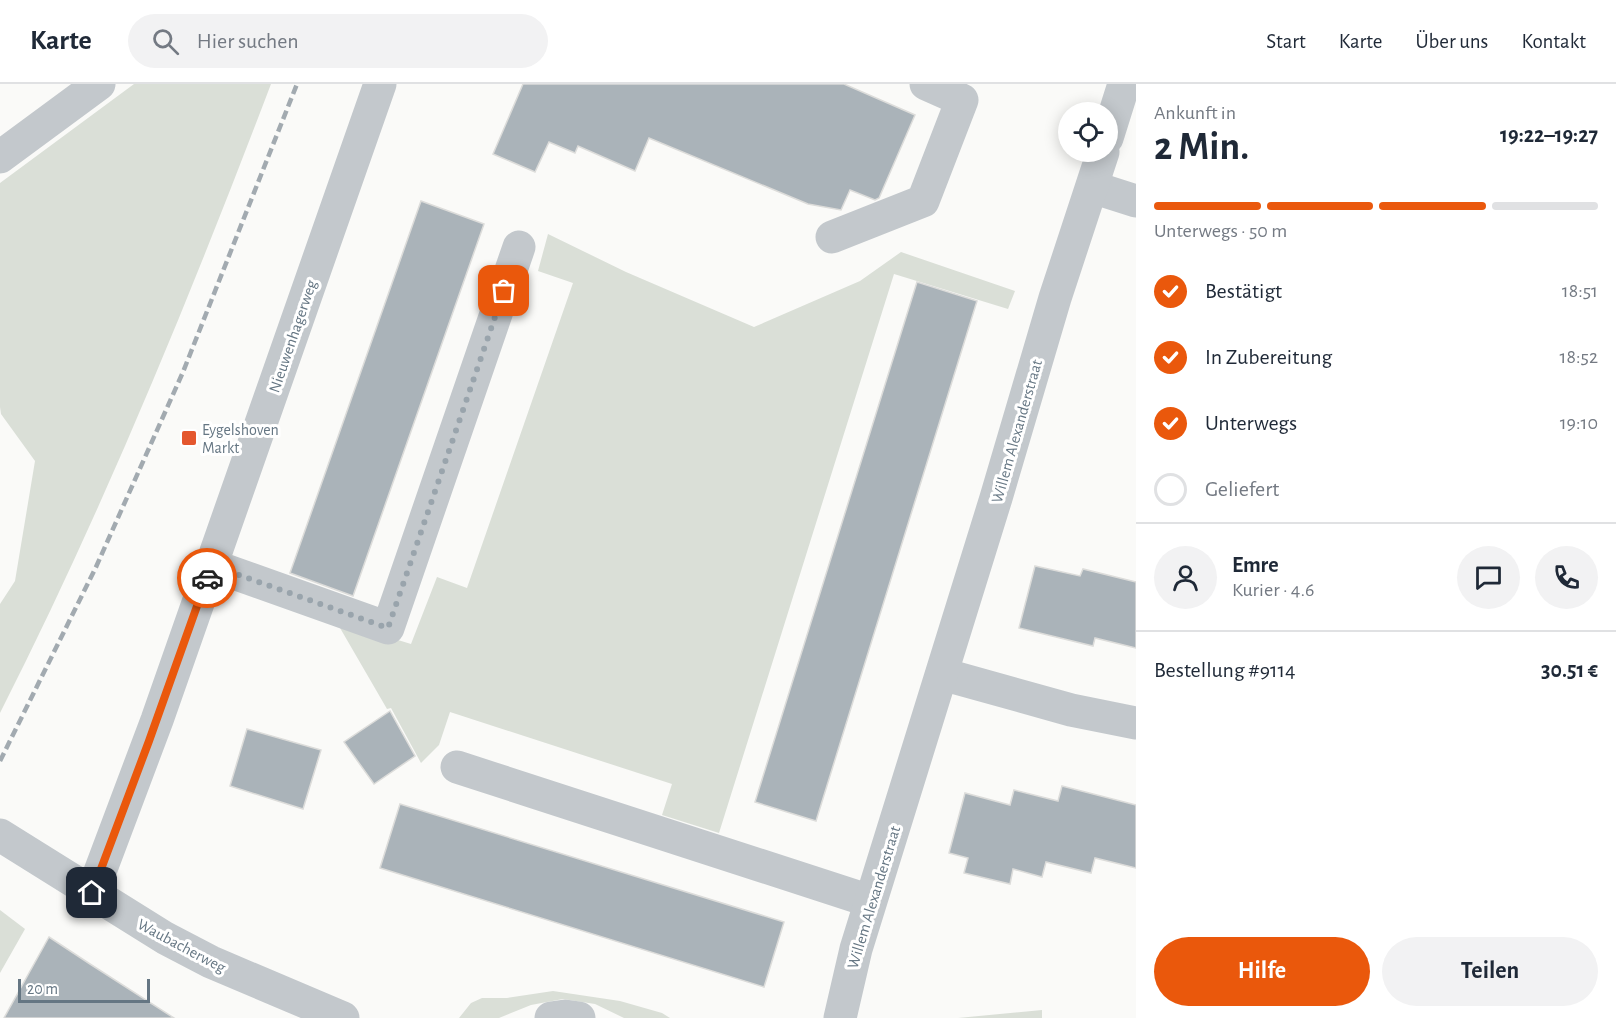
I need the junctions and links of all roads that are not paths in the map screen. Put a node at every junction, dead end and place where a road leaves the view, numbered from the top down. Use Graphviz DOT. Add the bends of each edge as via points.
graph roads {
  1 [pos="99,84"];
  2 [pos="380,84"];
  3 [pos="926,84"];
  4 [pos="1124,84"];
  5 [pos="1118,103"];
  6 [pos="0,156"];
  7 [pos="1100,162"];
  8 [pos="1092,187"];
  9 [pos="1136,201"];
  10 [pos="832,237"];
  11 [pos="519,246"];
  12 [pos="211,565"];
  13 [pos="942,674"];
  14 [pos="1136,723"];
  15 [pos="457,767"];
  16 [pos="0,835"];
  17 [pos="92,893"];
  18 [pos="870,901"];
  19 [pos="343,1018"];
  20 [pos="551,1018"];
  21 [pos="579,1018"];
  22 [pos="840,1018"];
  1 -- 6 [label="street"];
  2 -- 12 [label="street, Nieuwenhagerweg"];
  3 -- 10 [label="street" via="963,100 923,201"];
  4 -- 5 [label="street"];
  7 -- 8 [label="street, Willem Alexanderstraat"];
  8 -- 9 [label="street"];
  8 -- 13 [label="street, Willem Alexanderstraat"];
  11 -- 12 [label="street" via="388,628"];
  12 -- 17 [label="street, Nieuwenhagerweg"];
  13 -- 14 [label="street" via="1071,710"];
  13 -- 18 [label="street, Willem Alexanderstraat"];
  15 -- 18 [label="street"];
  16 -- 17 [label="street, Waubacherweg"];
  17 -- 19 [label="street, Waubacherweg" via="211,962"];
  18 -- 22 [label="street, Willem Alexanderstraat"];
  20 -- 21 [label="street"];
}
